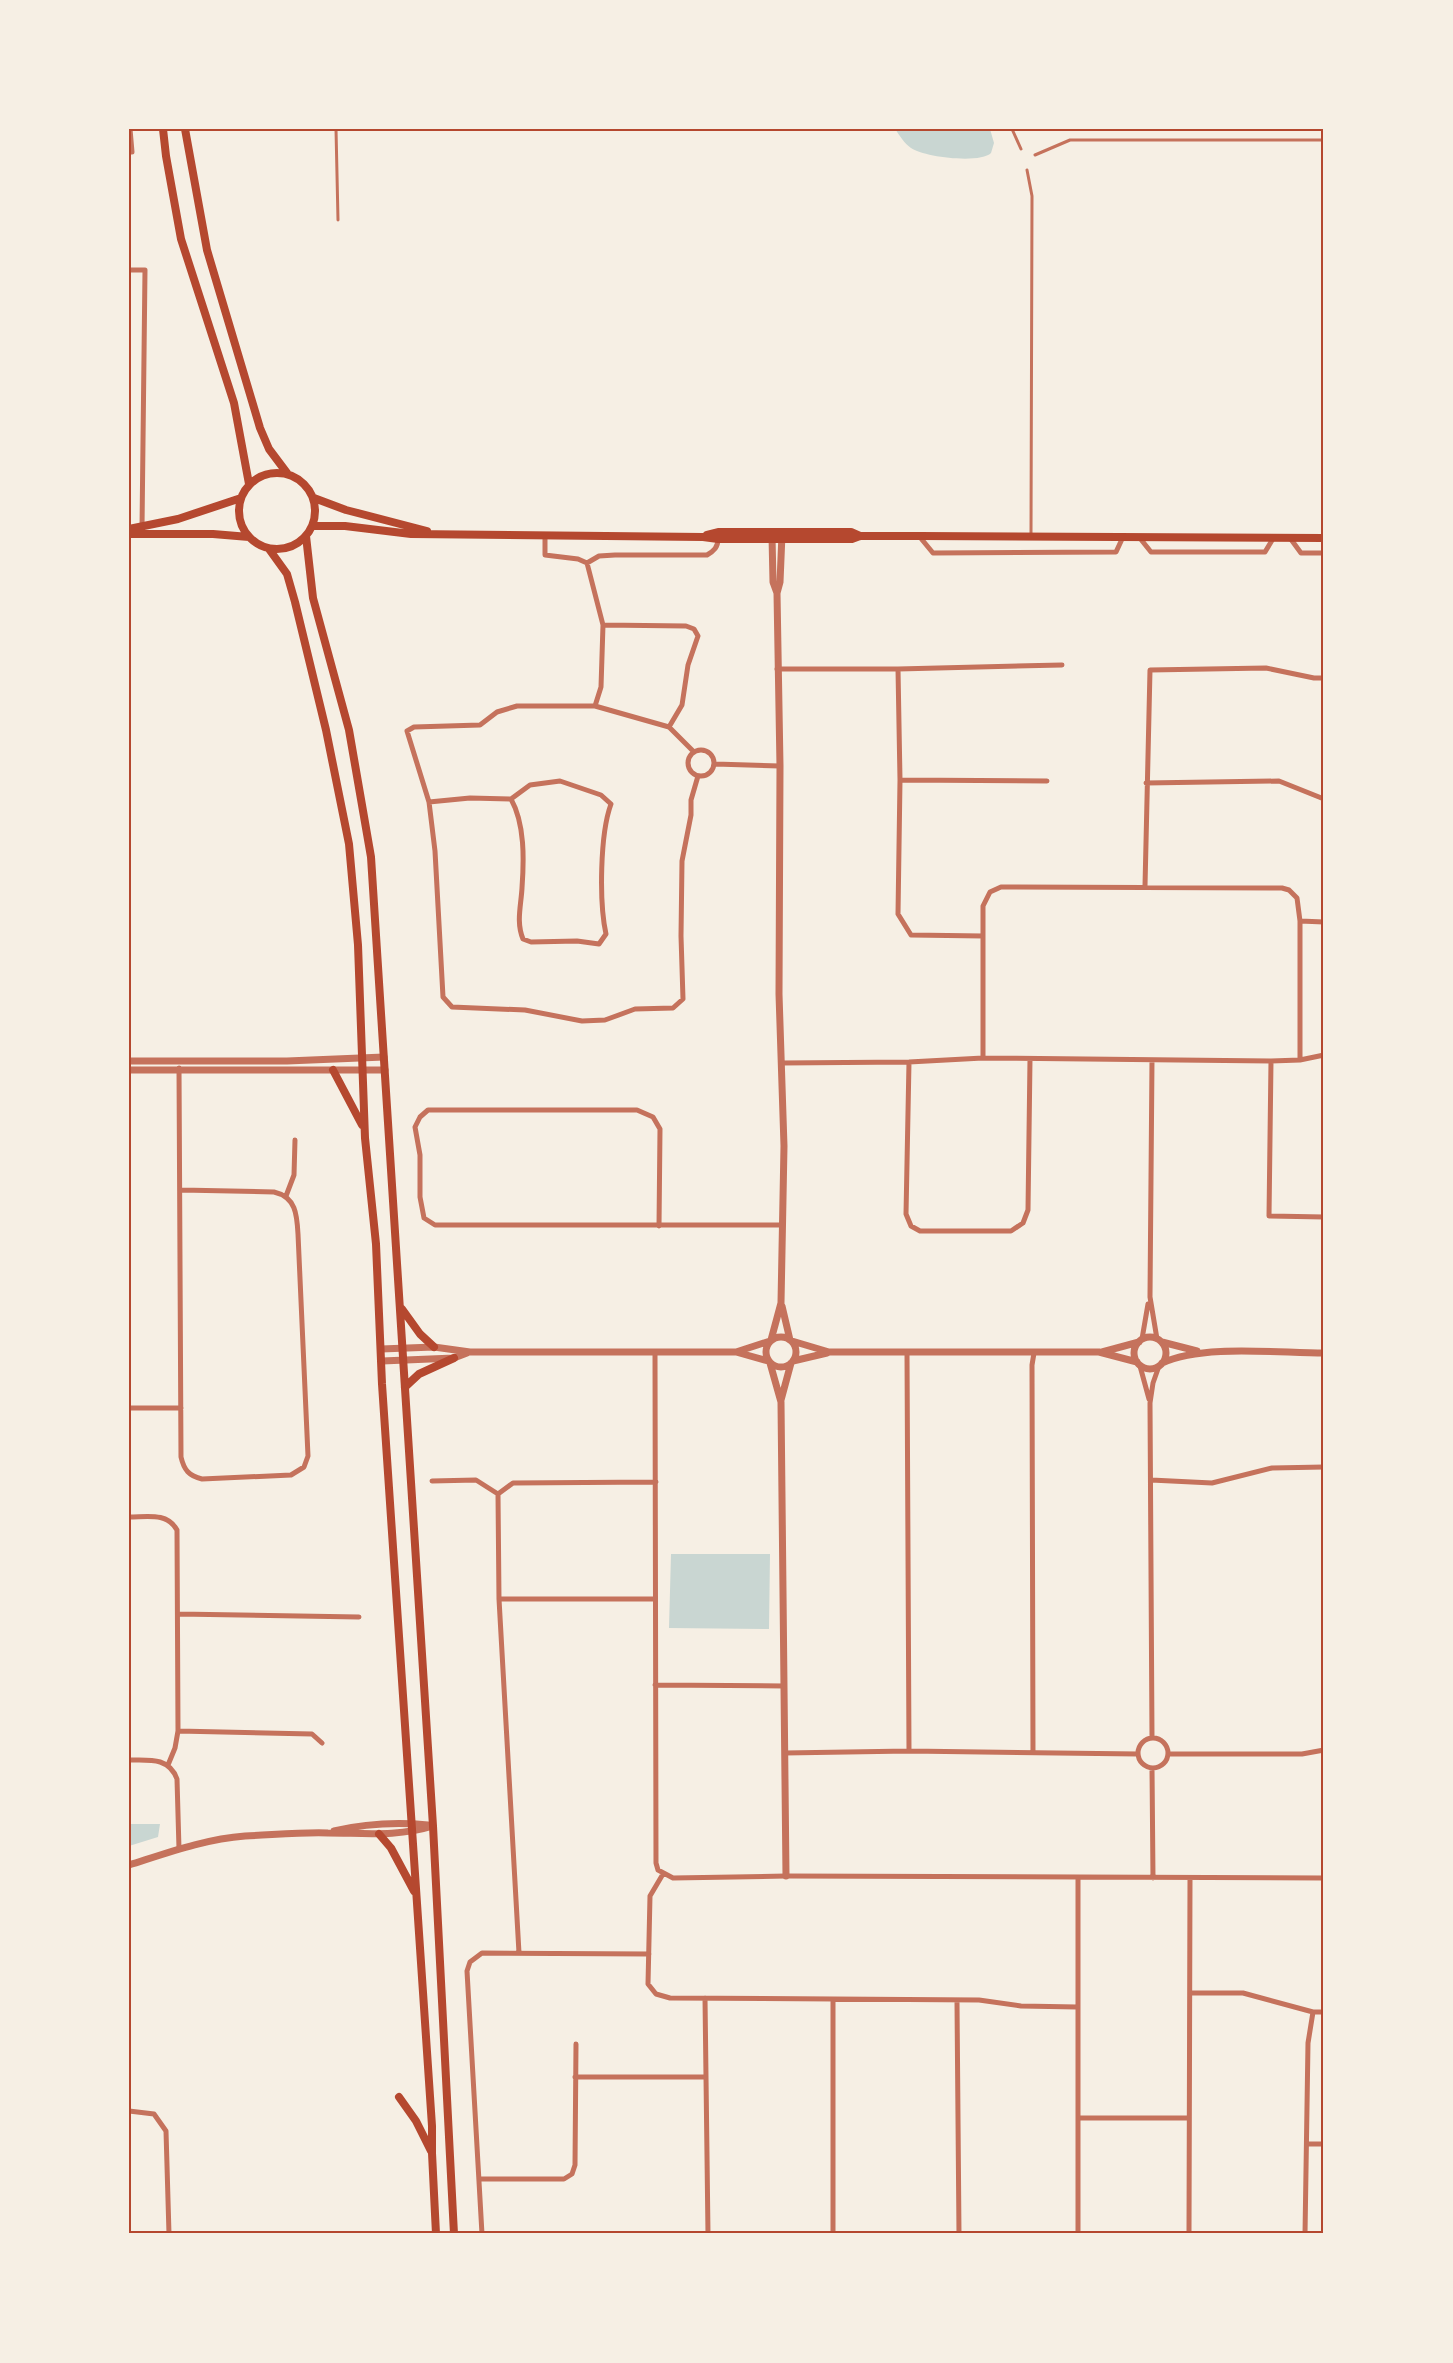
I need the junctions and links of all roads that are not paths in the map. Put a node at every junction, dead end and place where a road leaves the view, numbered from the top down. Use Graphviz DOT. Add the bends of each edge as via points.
graph roads {
  1 [pos="130,129"];
  2 [pos="163,129"];
  3 [pos="185,129"];
  4 [pos="336,129"];
  5 [pos="1012,129"];
  6 [pos="1324,140"];
  7 [pos="1021,149"];
  8 [pos="131,152"];
  9 [pos="1035,155"];
  10 [pos="1027,170"];
  11 [pos="338,220"];
  12 [pos="129,270"];
  13 [pos="288,473"];
  14 [pos="249,484"];
  15 [pos="241,498"];
  16 [pos="314,498"];
  17 [pos="313,526"];
  18 [pos="142,528"];
  19 [pos="129,529"];
  20 [pos="129,534"];
  21 [pos="440,534"];
  22 [pos="545,535"];
  23 [pos="772,535"];
  24 [pos="782,535"];
  25 [pos="306,536"];
  26 [pos="919,536"];
  27 [pos="1031,536"];
  28 [pos="249,537"];
  29 [pos="703,537"];
  30 [pos="1123,537"];
  31 [pos="1139,537"];
  32 [pos="1274,537"];
  33 [pos="1290,538"];
  34 [pos="1324,538"];
  35 [pos="718,539"];
  36 [pos="269,549"];
  37 [pos="1324,553"];
  38 [pos="587,563"];
  39 [pos="777,593"];
  40 [pos="603,625"];
  41 [pos="1062,665"];
  42 [pos="777,669"];
  43 [pos="898,669"];
  44 [pos="1324,678"];
  45 [pos="595,706"];
  46 [pos="669,727"];
  47 [pos="694,752"];
  48 [pos="715,764"];
  49 [pos="780,766"];
  50 [pos="698,776"];
  51 [pos="900,780"];
  52 [pos="1047,781"];
  53 [pos="1146,783"];
  54 [pos="511,799"];
  55 [pos="1324,799"];
  56 [pos="429,801"];
  57 [pos="1145,886"];
  58 [pos="1300,921"];
  59 [pos="1324,922"];
  60 [pos="983,936"];
  61 [pos="1324,1055"];
  62 [pos="362,1057"];
  63 [pos="384,1057"];
  64 [pos="983,1058"];
  65 [pos="1030,1059"];
  66 [pos="1152,1060"];
  67 [pos="1300,1060"];
  68 [pos="129,1061"];
  69 [pos="179,1061"];
  70 [pos="1271,1061"];
  71 [pos="909,1062"];
  72 [pos="782,1063"];
  73 [pos="129,1070"];
  74 [pos="179,1070"];
  75 [pos="363,1070"];
  76 [pos="385,1070"];
  77 [pos="333,1071"];
  78 [pos="364,1129"];
  79 [pos="295,1140"];
  80 [pos="181,1190"];
  81 [pos="285,1196"];
  82 [pos="1324,1217"];
  83 [pos="782,1225"];
  84 [pos="659,1226"];
  85 [pos="1150,1297"];
  86 [pos="781,1304"];
  87 [pos="401,1308"];
  88 [pos="1141,1340"];
  89 [pos="1159,1340"];
  90 [pos="770,1341"];
  91 [pos="791,1341"];
  92 [pos="434,1347"];
  93 [pos="403,1348"];
  94 [pos="381,1349"];
  95 [pos="470,1352"];
  96 [pos="654,1352"];
  97 [pos="735,1352"];
  98 [pos="829,1352"];
  99 [pos="1099,1352"];
  100 [pos="1200,1352"];
  101 [pos="907,1353"];
  102 [pos="1034,1353"];
  103 [pos="1324,1353"];
  104 [pos="454,1358"];
  105 [pos="404,1360"];
  106 [pos="381,1361"];
  107 [pos="769,1362"];
  108 [pos="792,1362"];
  109 [pos="1138,1364"];
  110 [pos="1161,1365"];
  111 [pos="405,1387"];
  112 [pos="781,1402"];
  113 [pos="1150,1403"];
  114 [pos="129,1408"];
  115 [pos="181,1408"];
  116 [pos="1324,1467"];
  117 [pos="1151,1480"];
  118 [pos="432,1481"];
  119 [pos="656,1482"];
  120 [pos="498,1494"];
  121 [pos="129,1517"];
  122 [pos="499,1599"];
  123 [pos="655,1599"];
  124 [pos="178,1614"];
  125 [pos="359,1617"];
  126 [pos="655,1685"];
  127 [pos="784,1686"];
  128 [pos="178,1731"];
  129 [pos="1152,1738"];
  130 [pos="322,1743"];
  131 [pos="1324,1750"];
  132 [pos="909,1751"];
  133 [pos="1033,1752"];
  134 [pos="785,1753"];
  135 [pos="1137,1754"];
  136 [pos="1168,1755"];
  137 [pos="129,1760"];
  138 [pos="168,1765"];
  139 [pos="1152,1768"];
  140 [pos="433,1826"];
  141 [pos="411,1828"];
  142 [pos="328,1833"];
  143 [pos="379,1834"];
  144 [pos="179,1849"];
  145 [pos="129,1865"];
  146 [pos="661,1872"];
  147 [pos="786,1876"];
  148 [pos="1078,1878"];
  149 [pos="1153,1878"];
  150 [pos="1190,1878"];
  151 [pos="1324,1878"];
  152 [pos="416,1895"];
  153 [pos="519,1953"];
  154 [pos="649,1954"];
  155 [pos="1190,1993"];
  156 [pos="705,1998"];
  157 [pos="833,2000"];
  158 [pos="957,2002"];
  159 [pos="1077,2007"];
  160 [pos="1313,2012"];
  161 [pos="1324,2012"];
  162 [pos="576,2044"];
  163 [pos="575,2077"];
  164 [pos="706,2077"];
  165 [pos="399,2097"];
  166 [pos="129,2111"];
  167 [pos="1078,2118"];
  168 [pos="1190,2118"];
  169 [pos="1308,2144"];
  170 [pos="1324,2144"];
  171 [pos="432,2153"];
  172 [pos="480,2179"];
  173 [pos="169,2234"];
  174 [pos="436,2234"];
  175 [pos="454,2234"];
  176 [pos="482,2234"];
  177 [pos="708,2234"];
  178 [pos="833,2234"];
  179 [pos="959,2234"];
  180 [pos="1078,2234"];
  181 [pos="1189,2234"];
  182 [pos="1305,2234"];
  1 -- 8 [label="street"];
  2 -- 14 [label="main road" via="181,239 234,403"];
  3 -- 13 [label="main road" via="207,249 251,398 269,449"];
  4 -- 11 [label="lane"];
  5 -- 7 [label="lane"];
  6 -- 9 [label="lane" via="1070,140"];
  10 -- 27 [label="lane" via="1032,196"];
  12 -- 18 [label="street" via="145,270"];
  13 -- 14 [label="main road" via="267,474"];
  13 -- 16 [label="main road" via="304,483"];
  14 -- 15 [label="main road"];
  15 -- 18 [label="main road"];
  15 -- 28 [label="main road" via="240,521"];
  16 -- 17 [label="main road"];
  16 -- 21 [label="main road"];
  17 -- 21 [label="main road"];
  17 -- 25 [label="main road"];
  18 -- 19 [label="main road"];
  20 -- 28 [label="main road"];
  21 -- 22 [label="main road"];
  22 -- 29 [label="main road"];
  22 -- 38 [label="street" via="546,555"];
  23 -- 24 [label="main road"];
  23 -- 29 [label="main road" via="718,532"];
  23 -- 35 [label="main road"];
  23 -- 39 [label="street" via="773,582"];
  24 -- 26 [label="main road" via="852,539"];
  24 -- 39 [label="street"];
  25 -- 36 [label="main road" via="291,546"];
  25 -- 63 [label="main road" via="313,598 349,730 371,857"];
  26 -- 27 [label="main road"];
  26 -- 30 [label="street" via="933,554 1116,552"];
  27 -- 30 [label="main road"];
  28 -- 36 [label="main road"];
  29 -- 35 [label="main road"];
  30 -- 31 [label="main road"];
  31 -- 32 [label="main road"];
  31 -- 32 [label="street" via="1151,552 1265,552"];
  32 -- 33 [label="main road"];
  33 -- 34 [label="main road"];
  33 -- 37 [label="street" via="1301,553"];
  35 -- 38 [label="street" via="718,545 707,555 599,556"];
  36 -- 62 [label="main road" via="287,573 295,602 349,844"];
  38 -- 40 [label="street"];
  39 -- 42 [label="street"];
  40 -- 45 [label="street" via="601,687"];
  40 -- 46 [label="street" via="694,629 698,636 688,665 682,705"];
  41 -- 43 [label="street"];
  42 -- 43 [label="street"];
  42 -- 49 [label="street"];
  43 -- 51 [label="street"];
  44 -- 53 [label="street" via="1266,668 1150,670"];
  45 -- 46 [label="street"];
  45 -- 56 [label="street" via="517,706 497,712 480,725 414,727 407,731"];
  46 -- 47 [label="street"];
  47 -- 48 [label="street" via="708,752"];
  47 -- 50 [label="street" via="688,765"];
  48 -- 49 [label="street"];
  48 -- 50 [label="street" via="707,775"];
  49 -- 72 [label="street"];
  50 -- 56 [label="street" via="682,861 683,999 673,1008 635,1010 605,1020 582,1021 525,1010 452,1007 442,997"];
  51 -- 52 [label="street"];
  51 -- 60 [label="street" via="898,914 911,935"];
  53 -- 55 [label="street" via="1279,781"];
  53 -- 57 [label="street"];
  54 -- 54 [label="street" via="521,828 518,927 523,939 599,944 606,934 605,832 612,804 601,795 560,781 531,785"];
  54 -- 56 [label="street"];
  57 -- 58 [label="street" via="1282,888 1297,898"];
  57 -- 60 [label="street" via="996,888 984,901"];
  58 -- 59 [label="street"];
  58 -- 67 [label="street"];
  60 -- 64 [label="street"];
  61 -- 67 [label="street"];
  62 -- 63 [label="street"];
  62 -- 69 [label="street"];
  62 -- 75 [label="main road"];
  63 -- 76 [label="main road"];
  64 -- 65 [label="street"];
  64 -- 71 [label="street"];
  65 -- 66 [label="street"];
  65 -- 71 [label="street" via="1028,1210 1023,1222 1011,1231 920,1231 911,1226 906,1214"];
  66 -- 70 [label="street"];
  66 -- 85 [label="street"];
  67 -- 70 [label="street"];
  68 -- 69 [label="street"];
  69 -- 74 [label="street"];
  70 -- 82 [label="street" via="1269,1216"];
  71 -- 72 [label="street"];
  72 -- 83 [label="street"];
  73 -- 74 [label="street"];
  74 -- 77 [label="street"];
  74 -- 80 [label="street"];
  75 -- 76 [label="street"];
  75 -- 77 [label="street"];
  75 -- 78 [label="main road"];
  76 -- 87 [label="main road"];
  77 -- 78 [label="main road"];
  78 -- 94 [label="main road" via="376,1244"];
  79 -- 81 [label="street" via="294,1175"];
  80 -- 81 [label="street" via="274,1192"];
  80 -- 115 [label="street"];
  81 -- 115 [label="street" via="293,1205 297,1221 307,1461 291,1475 193,1477 181,1457"];
  83 -- 84 [label="street"];
  83 -- 86 [label="street"];
  84 -- 84 [label="street" via="660,1129 652,1117 637,1110 428,1110 415,1127 424,1218 435,1225"];
  85 -- 88 [label="street"];
  85 -- 89 [label="street"];
  86 -- 90 [label="street"];
  86 -- 91 [label="street"];
  87 -- 92 [label="main road"];
  87 -- 93 [label="main road"];
  88 -- 89 [label="street"];
  88 -- 99 [label="street"];
  88 -- 109 [label="street" via="1134,1352"];
  89 -- 100 [label="street"];
  89 -- 110 [label="street" via="1166,1350"];
  90 -- 91 [label="street" via="780,1337"];
  90 -- 97 [label="street"];
  90 -- 107 [label="street" via="765,1351"];
  91 -- 98 [label="street"];
  91 -- 108 [label="street" via="796,1351"];
  92 -- 93 [label="street"];
  92 -- 95 [label="street"];
  93 -- 94 [label="street"];
  93 -- 105 [label="main road"];
  94 -- 106 [label="main road"];
  95 -- 96 [label="street"];
  95 -- 104 [label="street"];
  96 -- 97 [label="street"];
  96 -- 119 [label="street"];
  97 -- 107 [label="street"];
  98 -- 101 [label="street"];
  98 -- 108 [label="street"];
  99 -- 102 [label="street"];
  99 -- 109 [label="street"];
  100 -- 103 [label="street"];
  100 -- 110 [label="street" via="1178,1356"];
  101 -- 102 [label="street"];
  101 -- 132 [label="street"];
  102 -- 133 [label="street"];
  104 -- 105 [label="street"];
  104 -- 111 [label="main road" via="419,1374"];
  105 -- 106 [label="street"];
  105 -- 111 [label="main road"];
  106 -- 141 [label="main road"];
  107 -- 108 [label="street" via="781,1367"];
  107 -- 112 [label="street"];
  108 -- 112 [label="street"];
  109 -- 110 [label="street" via="1149,1369"];
  109 -- 113 [label="street"];
  110 -- 113 [label="street"];
  111 -- 140 [label="main road"];
  112 -- 127 [label="street"];
  113 -- 117 [label="street"];
  114 -- 115 [label="street"];
  116 -- 117 [label="street" via="1272,1468 1212,1483"];
  117 -- 129 [label="street"];
  118 -- 120 [label="street" via="476,1480"];
  119 -- 120 [label="street" via="513,1483"];
  119 -- 123 [label="street"];
  120 -- 122 [label="street"];
  121 -- 124 [label="street" via="161,1517 171,1521 177,1530"];
  122 -- 123 [label="street"];
  122 -- 153 [label="street"];
  123 -- 126 [label="street"];
  124 -- 125 [label="street"];
  124 -- 128 [label="street"];
  126 -- 127 [label="street"];
  126 -- 146 [label="street" via="656,1863"];
  127 -- 134 [label="street"];
  128 -- 130 [label="street" via="312,1734"];
  128 -- 138 [label="street"];
  129 -- 135 [label="street" via="1141,1744"];
  129 -- 136 [label="street" via="1162,1742"];
  131 -- 136 [label="street" via="1302,1754"];
  132 -- 133 [label="street"];
  132 -- 134 [label="street"];
  133 -- 135 [label="street"];
  134 -- 147 [label="street"];
  135 -- 139 [label="street" via="1143,1765"];
  136 -- 139 [label="street" via="1163,1764"];
  137 -- 138 [label="street" via="155,1760"];
  138 -- 144 [label="street" via="177,1779"];
  139 -- 149 [label="street"];
  140 -- 141 [label="street"];
  140 -- 175 [label="main road"];
  141 -- 142 [label="street" via="355,1826"];
  141 -- 143 [label="street"];
  141 -- 152 [label="main road"];
  142 -- 143 [label="street"];
  142 -- 144 [label="street" via="243,1837"];
  143 -- 152 [label="main road" via="392,1848"];
  144 -- 145 [label="street"];
  146 -- 147 [label="street" via="673,1878"];
  146 -- 154 [label="street" via="650,1896"];
  147 -- 148 [label="street"];
  148 -- 149 [label="street"];
  148 -- 159 [label="street"];
  149 -- 150 [label="street"];
  150 -- 151 [label="street"];
  150 -- 155 [label="street"];
  152 -- 171 [label="main road"];
  153 -- 154 [label="street"];
  153 -- 172 [label="street" via="483,1953 470,1962 467,1971"];
  154 -- 156 [label="street" via="648,1984 656,1994"];
  155 -- 160 [label="street" via="1244,1994"];
  155 -- 168 [label="street"];
  156 -- 157 [label="street"];
  156 -- 164 [label="street"];
  157 -- 158 [label="street"];
  157 -- 178 [label="street"];
  158 -- 159 [label="street"];
  158 -- 179 [label="street"];
  159 -- 167 [label="street"];
  160 -- 161 [label="street"];
  160 -- 169 [label="street" via="1308,2043"];
  162 -- 163 [label="street"];
  163 -- 164 [label="street"];
  163 -- 172 [label="street" via="572,2174 564,2179"];
  164 -- 177 [label="street"];
  165 -- 171 [label="main road"];
  166 -- 173 [label="street" via="154,2114 166,2131"];
  167 -- 168 [label="street"];
  167 -- 180 [label="street"];
  168 -- 181 [label="street"];
  169 -- 170 [label="street"];
  169 -- 182 [label="street"];
  171 -- 174 [label="main road"];
  172 -- 176 [label="street"];
}
